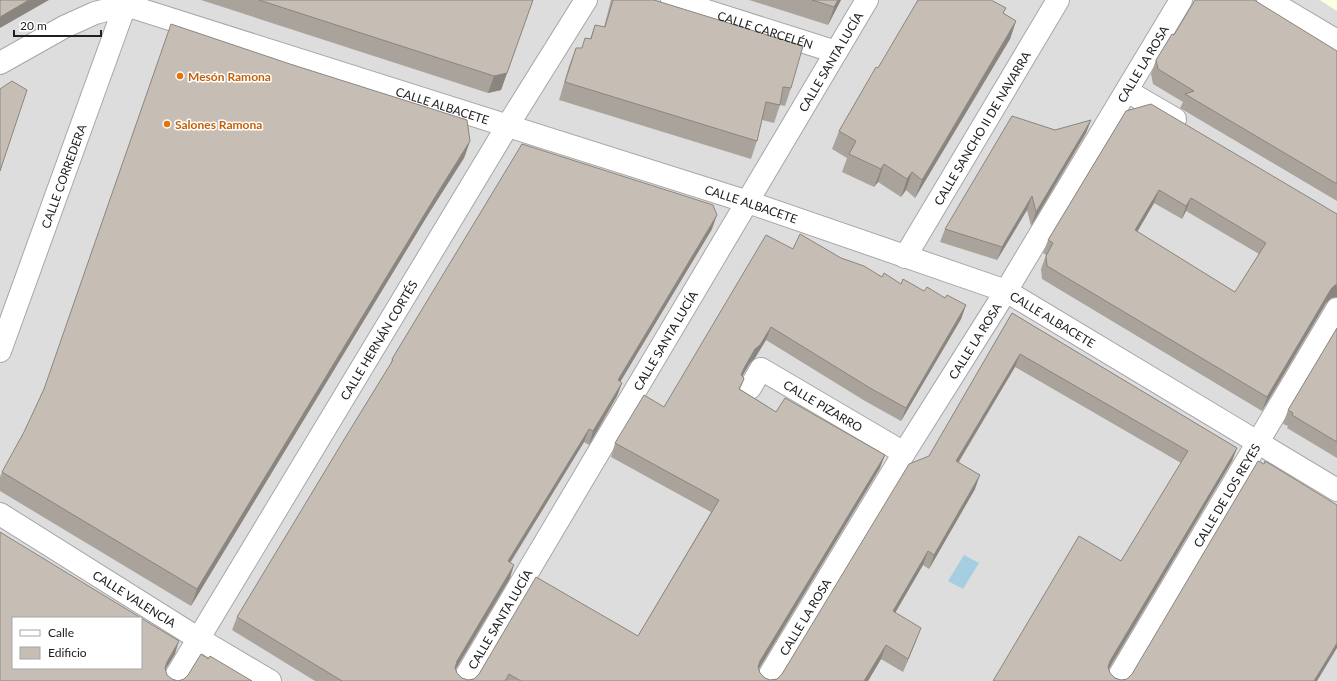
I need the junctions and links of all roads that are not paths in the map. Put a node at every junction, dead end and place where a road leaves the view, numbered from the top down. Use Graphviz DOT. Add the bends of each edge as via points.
graph roads {
  1 [pos="586,0"];
  2 [pos="672,0"];
  3 [pos="867,0"];
  4 [pos="1058,0"];
  5 [pos="1181,0"];
  6 [pos="1268,0"];
  7 [pos="126,3"];
  8 [pos="1337,41"];
  9 [pos="836,52"];
  10 [pos="0,63"];
  11 [pos="1127,91"];
  12 [pos="508,125"];
  13 [pos="1195,131"];
  14 [pos="748,202"];
  15 [pos="905,257"];
  16 [pos="1006,291"];
  17 [pos="1337,309"];
  18 [pos="0,352"];
  19 [pos="750,388"];
  20 [pos="1258,443"];
  21 [pos="904,453"];
  22 [pos="1337,490"];
  23 [pos="0,514"];
  24 [pos="199,639"];
  25 [pos="173,681"];
  26 [pos="270,681"];
  27 [pos="463,681"];
  28 [pos="766,681"];
  29 [pos="1116,681"];
  1 -- 12 [label="street, CALLE HERNÁN CORTÉS"];
  2 -- 9 [label="street, CALLE CARCELÉN"];
  3 -- 9 [label="street, CALLE SANTA LUCÍA"];
  4 -- 15 [label="street, CALLE SANCHO II DE NAVARRA"];
  5 -- 11 [label="street, CALLE LA ROSA"];
  6 -- 8 [label="street"];
  7 -- 10 [label="street" via="94,13 64,27"];
  7 -- 12 [label="street, CALLE ALBACETE"];
  7 -- 18 [label="street, CALLE CORREDERA"];
  9 -- 14 [label="street, CALLE SANTA LUCÍA"];
  11 -- 13 [label="street"];
  11 -- 16 [label="street, CALLE LA ROSA"];
  12 -- 14 [label="street, CALLE ALBACETE"];
  12 -- 24 [label="street, CALLE HERNÁN CORTÉS"];
  14 -- 15 [label="street, CALLE ALBACETE"];
  14 -- 27 [label="street, CALLE SANTA LUCÍA"];
  15 -- 16 [label="street, CALLE ALBACETE"];
  16 -- 20 [label="street, CALLE ALBACETE"];
  16 -- 21 [label="street, CALLE LA ROSA"];
  17 -- 20 [label="street, CALLE DE LOS REYES"];
  19 -- 21 [label="street, CALLE PIZARRO" via="761,369"];
  20 -- 22 [label="street, CALLE ALBACETE"];
  20 -- 29 [label="street, CALLE DE LOS REYES"];
  21 -- 28 [label="street, CALLE LA ROSA"];
  23 -- 24 [label="street, CALLE VALENCIA"];
  24 -- 25 [label="street, CALLE HERNÁN CORTÉS"];
  24 -- 26 [label="street, CALLE VALENCIA"];
}
